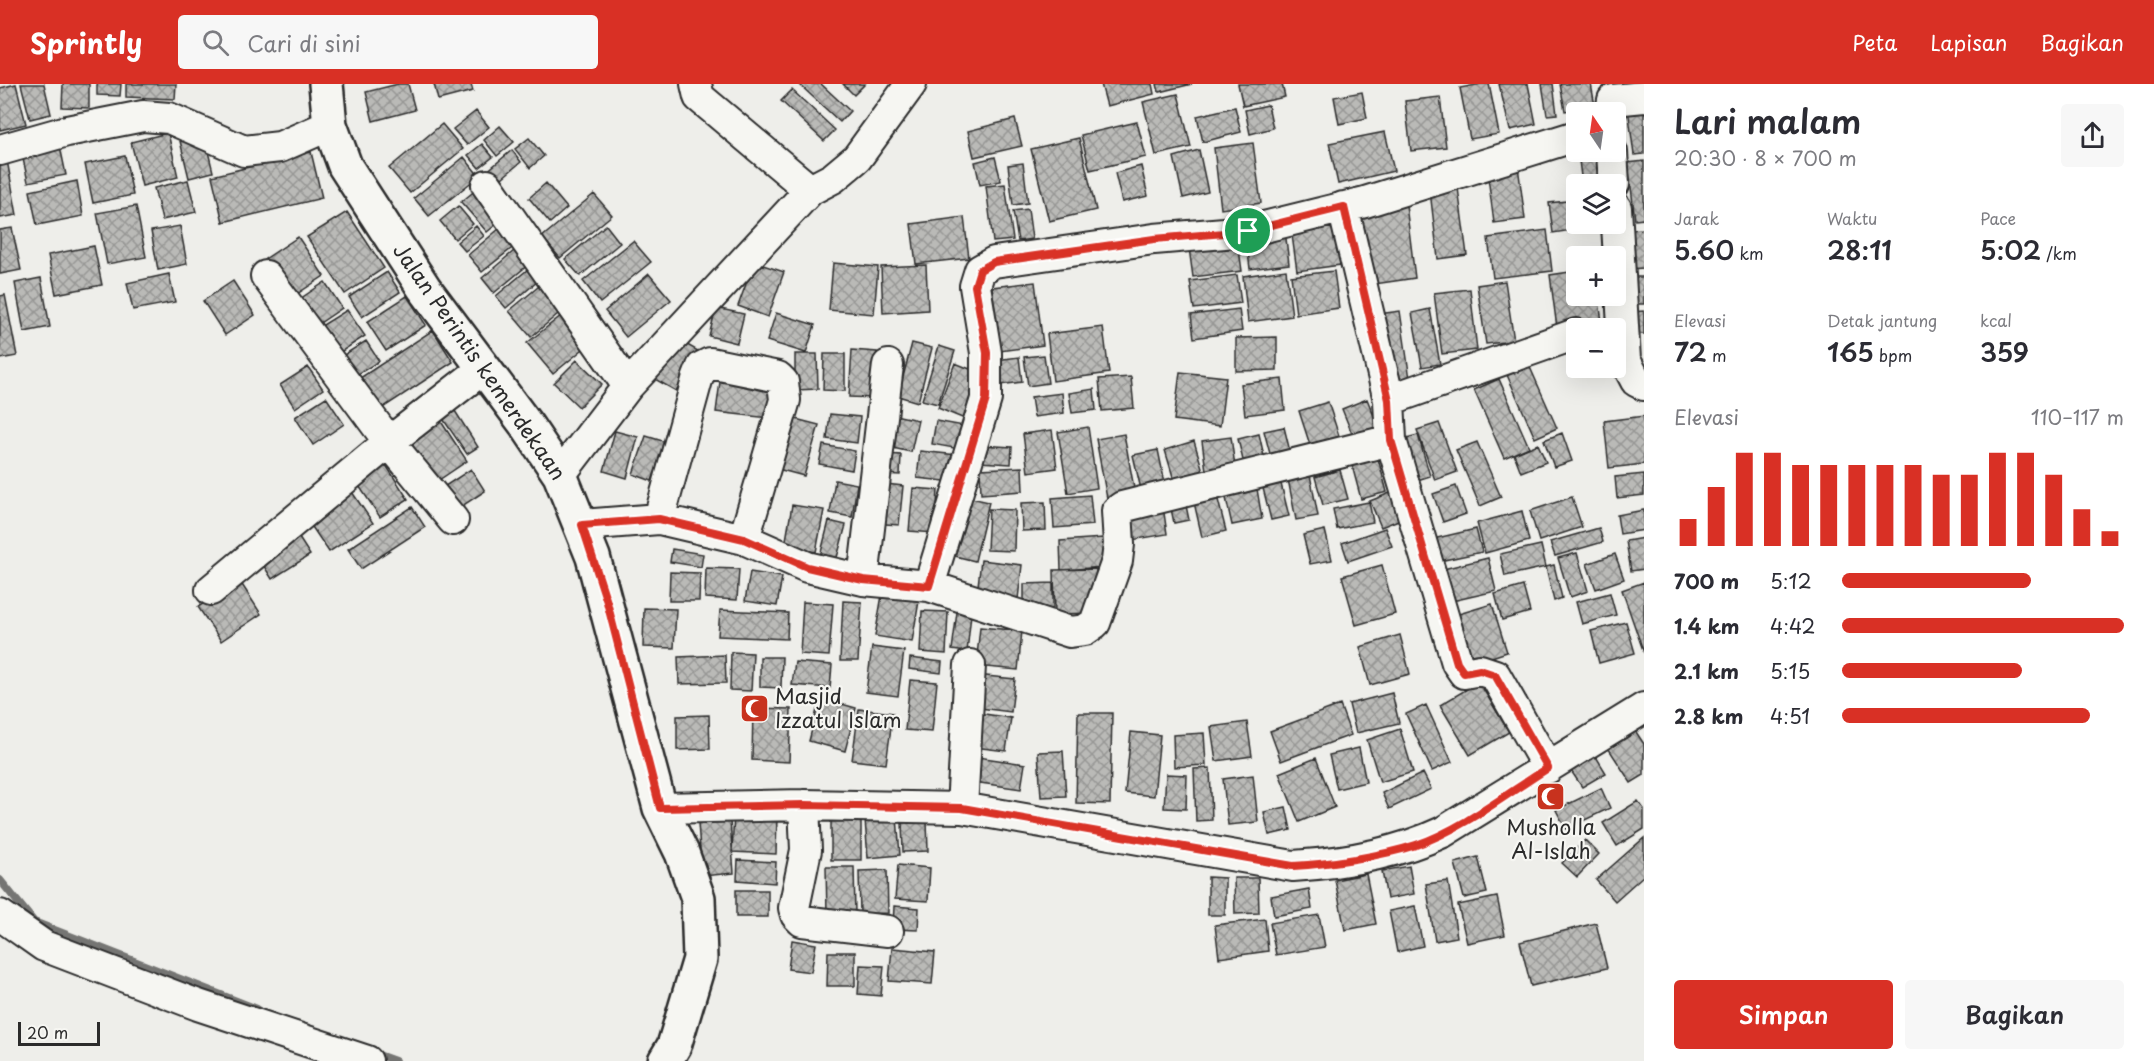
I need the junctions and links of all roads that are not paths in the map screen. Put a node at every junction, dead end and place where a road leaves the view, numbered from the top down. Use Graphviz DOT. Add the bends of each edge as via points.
graph roads {
  1 [pos="326,84"];
  2 [pos="696,84"];
  3 [pos="911,84"];
  4 [pos="1644,96"];
  5 [pos="1612,99"];
  6 [pos="330,125"];
  7 [pos="1566,139"];
  8 [pos="0,150"];
  9 [pos="487,185"];
  10 [pos="810,190"];
  11 [pos="1344,207"];
  12 [pos="1617,234"];
  13 [pos="266,276"];
  14 [pos="1622,318"];
  15 [pos="1566,338"];
  16 [pos="1626,364"];
  17 [pos="888,365"];
  18 [pos="484,368"];
  19 [pos="1644,385"];
  20 [pos="628,386"];
  21 [pos="1389,400"];
  22 [pos="1391,440"];
  23 [pos="389,442"];
  24 [pos="560,475"];
  25 [pos="659,519"];
  26 [pos="453,520"];
  27 [pos="582,525"];
  28 [pos="744,539"];
  29 [pos="863,580"];
  30 [pos="929,586"];
  31 [pos="211,590"];
  32 [pos="970,665"];
  33 [pos="1644,708"];
  34 [pos="1548,768"];
  35 [pos="804,805"];
  36 [pos="660,808"];
  37 [pos="962,808"];
  38 [pos="0,915"];
  39 [pos="888,931"];
  40 [pos="368,1061"];
  41 [pos="665,1061"];
  1 -- 6 [label="street, Jalan Perintis kemerdekaan"];
  2 -- 10 [label="street" via="699,97"];
  3 -- 10 [label="street" via="857,158 833,178"];
  4 -- 5 [label="street"];
  6 -- 8 [label="street" via="280,147 244,151 169,118 143,116"];
  6 -- 18 [label="street, Jalan Perintis kemerdekaan" via="345,166 424,288"];
  7 -- 11 [label="street"];
  9 -- 20 [label="street"];
  10 -- 20 [label="street"];
  11 -- 21 [label="street"];
  11 -- 30 [label="street" via="1248,231 1154,239 994,262 980,270 975,286 987,353 986,399"];
  12 -- 14 [label="street"];
  13 -- 23 [label="street"];
  15 -- 21 [label="street"];
  16 -- 19 [label="street" via="1636,381"];
  17 -- 29 [label="street"];
  18 -- 23 [label="street"];
  18 -- 24 [label="street, Jalan Perintis kemerdekaan"];
  20 -- 24 [label="street"];
  21 -- 22 [label="street"];
  22 -- 30 [label="street" via="1122,507 1117,511 1117,561 1095,623 1085,630 1070,632"];
  22 -- 34 [label="street" via="1457,663 1464,673 1480,670 1495,675"];
  23 -- 26 [label="street"];
  23 -- 31 [label="street"];
  24 -- 27 [label="street, Jalan Perintis kemerdekaan"];
  25 -- 27 [label="street"];
  25 -- 28 [label="street"];
  25 -- 28 [label="street" via="702,367 710,363 778,377 783,382 785,400"];
  27 -- 36 [label="street, Jalan Perintis kemerdekaan" via="607,602"];
  28 -- 29 [label="street" via="807,567"];
  29 -- 30 [label="street"];
  32 -- 37 [label="street"];
  33 -- 34 [label="street"];
  34 -- 37 [label="street" via="1474,815 1416,845 1315,865 1293,866"];
  35 -- 36 [label="street"];
  35 -- 37 [label="street"];
  35 -- 39 [label="street" via="806,850 794,908 796,915 802,921"];
  36 -- 41 [label="street, Jalan Perintis kemerdekaan" via="698,898 700,959 674,1046"];
  38 -- 40 [label="street" via="45,946 198,1005"];
}
